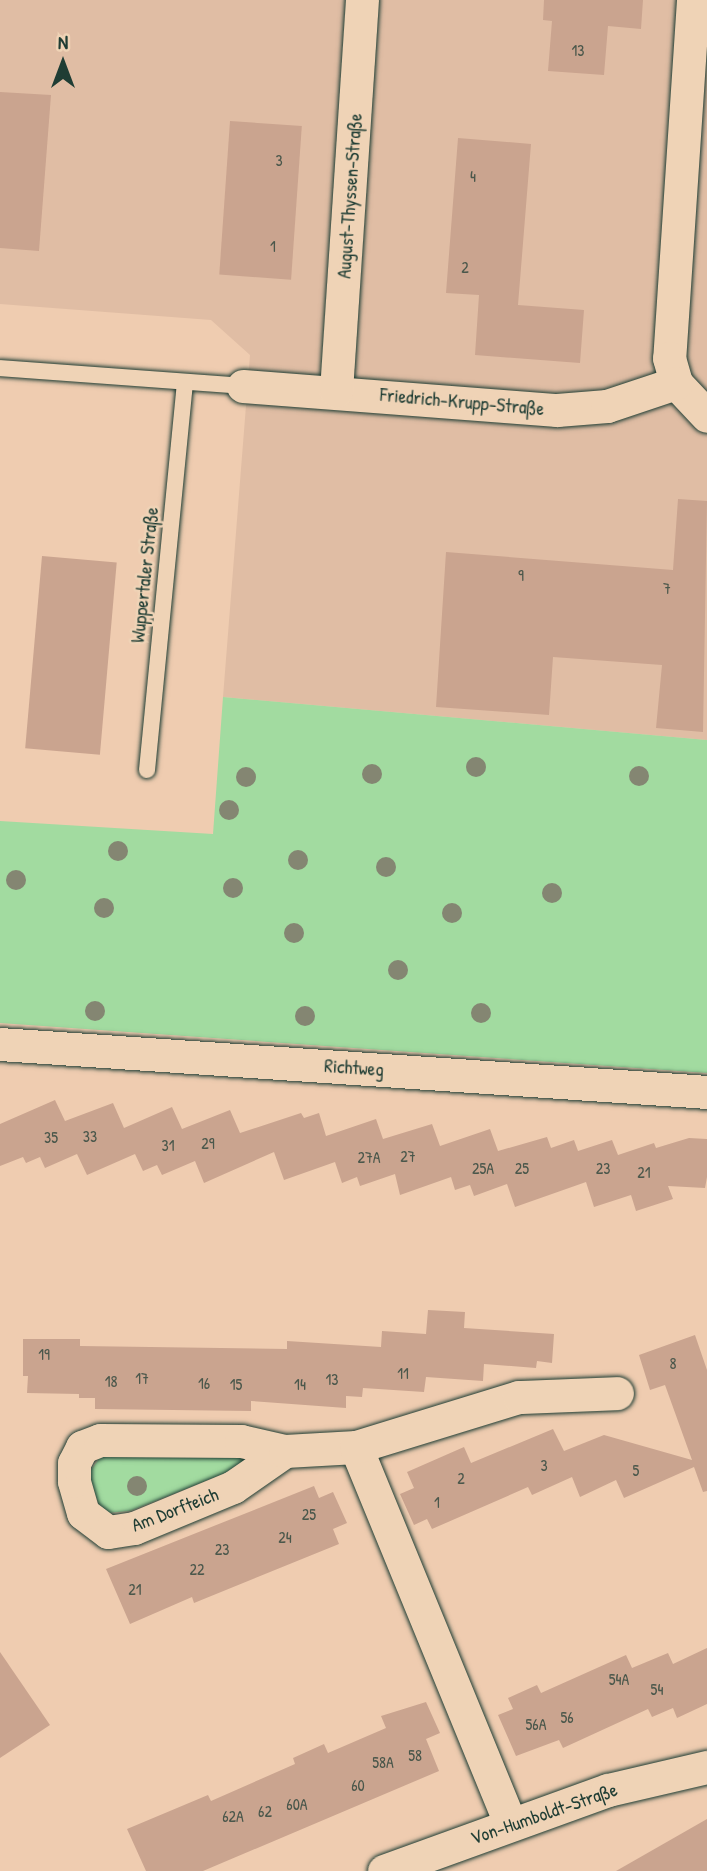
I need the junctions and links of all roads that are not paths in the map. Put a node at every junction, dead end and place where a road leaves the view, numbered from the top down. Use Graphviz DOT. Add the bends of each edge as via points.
graph roads {
  1 [pos="362,0"];
  2 [pos="693,0"];
  3 [pos="0,368"];
  4 [pos="676,383"];
  5 [pos="185,384"];
  6 [pos="243,386"];
  7 [pos="336,391"];
  8 [pos="707,416"];
  9 [pos="147,770"];
  10 [pos="0,1044"];
  11 [pos="707,1091"];
  12 [pos="617,1393"];
  13 [pos="356,1447"];
  14 [pos="285,1451"];
  15 [pos="707,1767"];
  16 [pos="510,1823"];
  17 [pos="384,1871"];
  1 -- 7 [label="street, August-Thyssen-Straße"];
  2 -- 4 [label="street" via="668,358"];
  3 -- 5 [label="lane"];
  4 -- 7 [label="street, Friedrich-Krupp-Straße" via="607,406 557,410"];
  4 -- 8 [label="street"];
  5 -- 6 [label="lane"];
  5 -- 9 [label="lane, Wuppertaler Straße"];
  6 -- 7 [label="street, Friedrich-Krupp-Straße"];
  10 -- 11 [label="street, Richtweg"];
  12 -- 13 [label="street, Am Dorfteich" via="519,1397"];
  13 -- 14 [label="street, Am Dorfteich"];
  13 -- 16 [label="street"];
  14 -- 14 [label="street, Am Dorfteich" via="241,1441 100,1440 82,1447 74,1463 74,1481 83,1513 108,1532 134,1528 233,1487"];
  15 -- 16 [label="street, Von-Humboldt-Straße" via="608,1790"];
  16 -- 17 [label="street, Von-Humboldt-Straße"];
}
